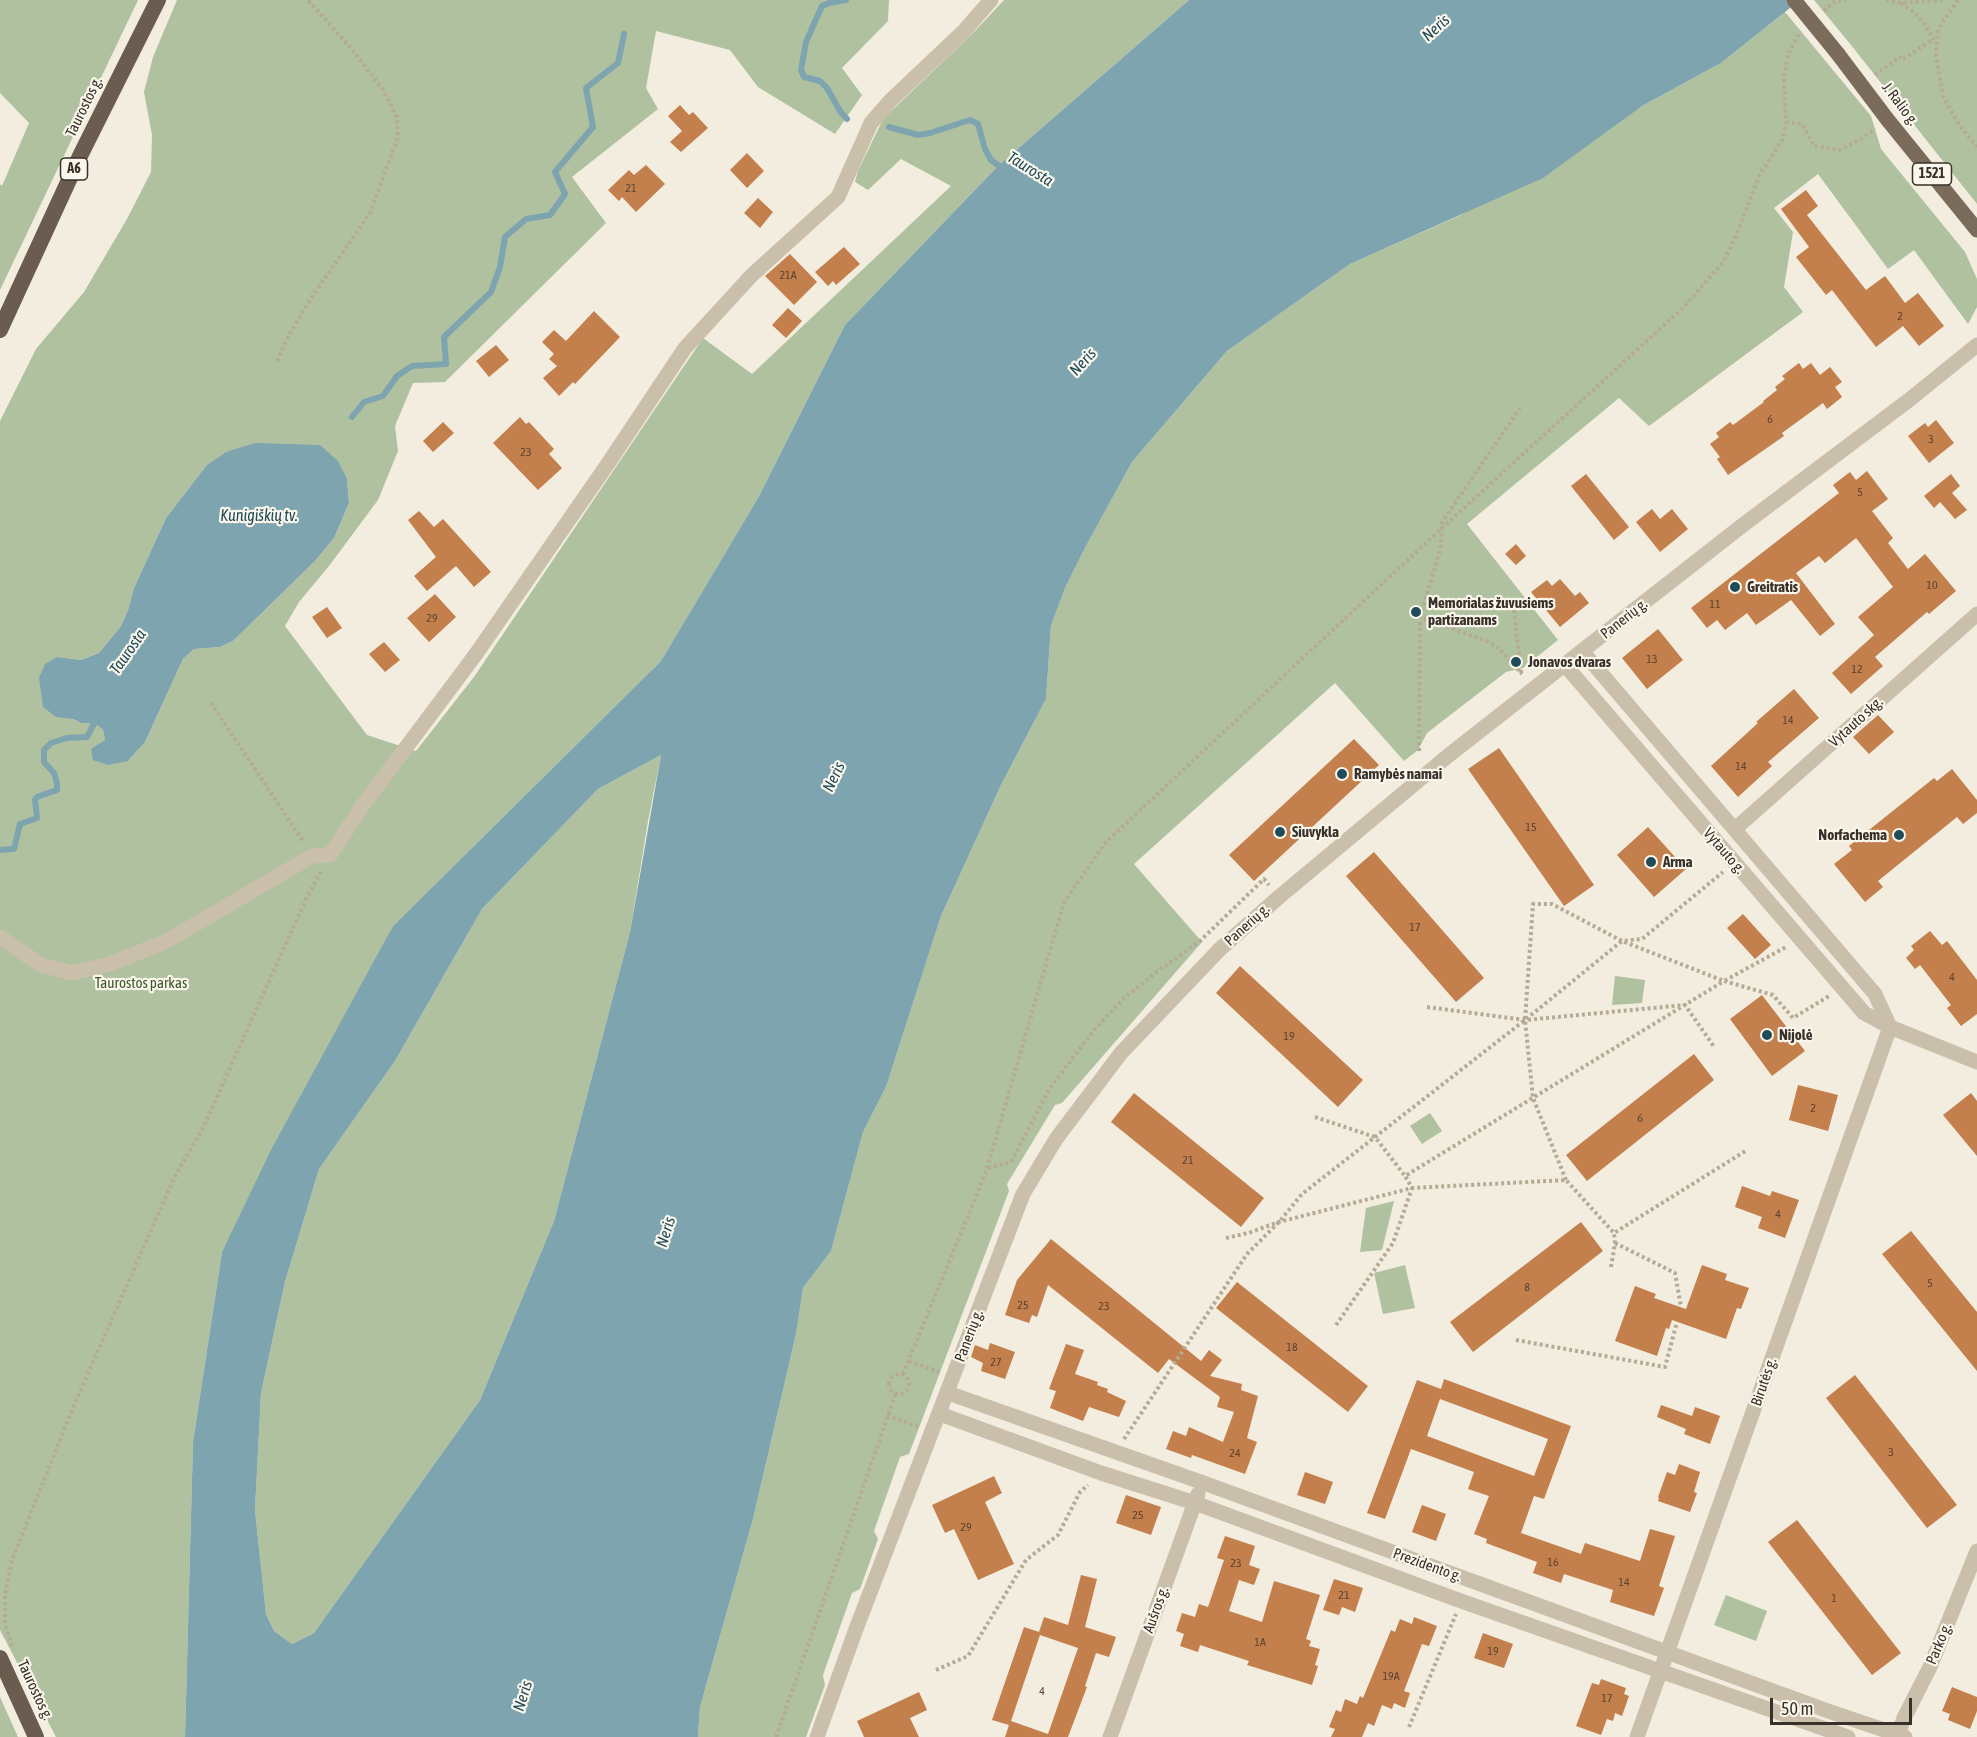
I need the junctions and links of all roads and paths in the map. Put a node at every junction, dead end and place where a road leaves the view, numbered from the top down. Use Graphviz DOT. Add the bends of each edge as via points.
graph roads {
  1 [pos="158,0"];
  2 [pos="308,0"];
  3 [pos="992,0"];
  4 [pos="1794,0"];
  5 [pos="1846,0"];
  6 [pos="1886,0"];
  7 [pos="1942,0"];
  8 [pos="1958,0"];
  9 [pos="1901,3"];
  10 [pos="1817,17"];
  11 [pos="1808,25"];
  12 [pos="1933,39"];
  13 [pos="1937,45"];
  14 [pos="1882,69"];
  15 [pos="1786,122"];
  16 [pos="1861,139"];
  17 [pos="1977,147"];
  18 [pos="1977,230"];
  19 [pos="0,330"];
  20 [pos="1977,345"];
  21 [pos="278,361"];
  22 [pos="1520,408"];
  23 [pos="1441,529"];
  24 [pos="1514,610"];
  25 [pos="1977,614"];
  26 [pos="1420,617"];
  27 [pos="1583,652"];
  28 [pos="1565,665"];
  29 [pos="1521,674"];
  30 [pos="1536,688"];
  31 [pos="211,703"];
  32 [pos="1419,751"];
  33 [pos="1735,829"];
  34 [pos="330,855"];
  35 [pos="312,856"];
  36 [pos="1734,862"];
  37 [pos="1279,897"];
  38 [pos="0,937"];
  39 [pos="1800,939"];
  40 [pos="1622,941"];
  41 [pos="1724,981"];
  42 [pos="1842,988"];
  43 [pos="1684,1005"];
  44 [pos="1427,1007"];
  45 [pos="1525,1020"];
  46 [pos="1890,1027"];
  47 [pos="1715,1048"];
  48 [pos="1977,1062"];
  49 [pos="1533,1098"];
  50 [pos="1315,1117"];
  51 [pos="1376,1137"];
  52 [pos="1748,1150"];
  53 [pos="987,1168"];
  54 [pos="1406,1176"];
  55 [pos="1566,1180"];
  56 [pos="1412,1188"];
  57 [pos="1279,1222"];
  58 [pos="1614,1233"];
  59 [pos="1226,1238"];
  60 [pos="1615,1243"];
  61 [pos="1611,1267"];
  62 [pos="1681,1307"];
  63 [pos="1677,1322"];
  64 [pos="1336,1325"];
  65 [pos="1516,1340"];
  66 [pos="909,1361"];
  67 [pos="903,1374"];
  68 [pos="954,1377"];
  69 [pos="896,1393"];
  70 [pos="948,1393"];
  71 [pos="940,1414"];
  72 [pos="887,1416"];
  73 [pos="933,1431"];
  74 [pos="1115,1452"];
  75 [pos="1101,1473"];
  76 [pos="1202,1482"];
  77 [pos="1195,1503"];
  78 [pos="1977,1551"];
  79 [pos="1461,1601"];
  80 [pos="1667,1653"];
  81 [pos="6,1654"];
  82 [pos="936,1670"];
  83 [pos="1660,1670"];
  84 [pos="1409,1727"];
  85 [pos="1901,1736"];
  86 [pos="36,1737"];
  87 [pos="776,1737"];
  88 [pos="817,1737"];
  89 [pos="1110,1737"];
  90 [pos="1637,1737"];
  91 [pos="1848,1737"];
  1 -- 19 [label="highway, Taurostos g. / A6"];
  2 -- 21 [label="path" via="384,91 397,117 398,137 370,213 310,298"];
  3 -- 34 [label="street" via="871,123 838,197 752,275 685,348 476,654"];
  4 -- 18 [label="main road, J. Ralio g. / 1521, bridge"];
  5 -- 10 [label="path" via="1835,1"];
  6 -- 9 [label="path"];
  7 -- 9 [label="path"];
  8 -- 13 [label="path" via="1938,28"];
  9 -- 12 [label="path" via="1914,12"];
  11 -- 15 [label="path" via="1789,52 1784,76"];
  12 -- 13 [label="path"];
  12 -- 14 [label="path"];
  13 -- 17 [label="path" via="1943,96"];
  15 -- 16 [label="path" via="1802,124 1814,146 1839,150"];
  15 -- 23 [label="path" via="1782,140 1759,176 1723,262 1684,308"];
  20 -- 27 [label="street, Panerių g."];
  22 -- 23 [label="path"];
  23 -- 26 [label="path" via="1441,547"];
  23 -- 53 [label="path" via="1106,842 1064,902"];
  24 -- 29 [label="path"];
  25 -- 33 [label="street, Vytauto skg."];
  26 -- 29 [label="path" via="1487,641 1499,648"];
  26 -- 32 [label="path"];
  27 -- 28 [label="street, Panerių g."];
  27 -- 33 [label="street, Vytauto g."];
  28 -- 30 [label="street, Panerių g."];
  28 -- 36 [label="street, Vytauto g."];
  29 -- 30 [label="path"];
  30 -- 37 [label="street, Panerių g."];
  31 -- 35 [label="path"];
  33 -- 46 [label="street, Vytauto g." via="1875,994"];
  34 -- 35 [label="street"];
  34 -- 81 [label="path" via="306,899 202,1128 174,1178 76,1400 12,1560 4,1595"];
  35 -- 38 [label="street" via="165,942 110,964 72,973 41,965"];
  36 -- 39 [label="street, Vytauto g."];
  36 -- 40 [label="path" via="1642,939"];
  37 -- 53 [label="path" via="1264,879 1201,940 1123,999 1050,1088 1011,1162"];
  37 -- 68 [label="street, Panerių g." via="1220,949 1121,1053 1056,1139 1023,1194"];
  39 -- 41 [label="path"];
  39 -- 42 [label="street, Vytauto g."];
  40 -- 41 [label="path"];
  40 -- 45 [label="path"];
  40 -- 45 [label="path" via="1552,904 1533,904"];
  41 -- 42 [label="path" via="1773,994 1793,1018"];
  41 -- 43 [label="path"];
  42 -- 46 [label="street, Vytauto g." via="1864,1013"];
  43 -- 45 [label="path"];
  43 -- 47 [label="path"];
  43 -- 49 [label="path"];
  44 -- 45 [label="path"];
  45 -- 49 [label="path"];
  45 -- 51 [label="path"];
  46 -- 48 [label="street, Vytauto g."];
  46 -- 80 [label="street, Birutės g."];
  49 -- 54 [label="path"];
  49 -- 55 [label="path"];
  50 -- 51 [label="path"];
  51 -- 54 [label="path"];
  51 -- 57 [label="path" via="1302,1194"];
  52 -- 58 [label="path"];
  53 -- 66 [label="path"];
  54 -- 56 [label="path"];
  55 -- 56 [label="path"];
  55 -- 58 [label="path"];
  56 -- 57 [label="path"];
  56 -- 64 [label="path" via="1393,1243"];
  57 -- 59 [label="path"];
  57 -- 74 [label="path" via="1246,1254"];
  58 -- 60 [label="path"];
  60 -- 61 [label="path"];
  60 -- 62 [label="path" via="1675,1273"];
  63 -- 65 [label="path" via="1665,1367"];
  66 -- 67 [label="path"];
  66 -- 68 [label="path"];
  67 -- 69 [label="path" via="890,1380 890,1388"];
  67 -- 69 [label="path" via="908,1378 909,1388"];
  68 -- 70 [label="street, Panerių g."];
  69 -- 72 [label="path"];
  70 -- 71 [label="street, Panerių g."];
  70 -- 74 [label="street, Prezidento g."];
  71 -- 73 [label="street, Panerių g."];
  71 -- 75 [label="street, Prezidento g."];
  72 -- 73 [label="path"];
  72 -- 87 [label="path"];
  73 -- 88 [label="street, Panerių g."];
  74 -- 76 [label="street, Prezidento g."];
  75 -- 77 [label="street, Prezidento g."];
  75 -- 82 [label="path" via="1080,1492 1058,1534 1026,1560 968,1656"];
  76 -- 77 [label="street, Aušros g."];
  76 -- 80 [label="street, Prezidento g."];
  77 -- 79 [label="street, Prezidento g."];
  77 -- 89 [label="street, Aušros g."];
  78 -- 85 [label="street, Parko g." via="1930,1667 1904,1718"];
  79 -- 83 [label="street, Prezidento g."];
  79 -- 84 [label="path"];
  80 -- 83 [label="street, Birutės g."];
  80 -- 85 [label="street, Prezidento g."];
  81 -- 86 [label="highway, Taurostos g."];
  83 -- 90 [label="street, Birutės g."];
  83 -- 91 [label="street, Prezidento g."];
}
